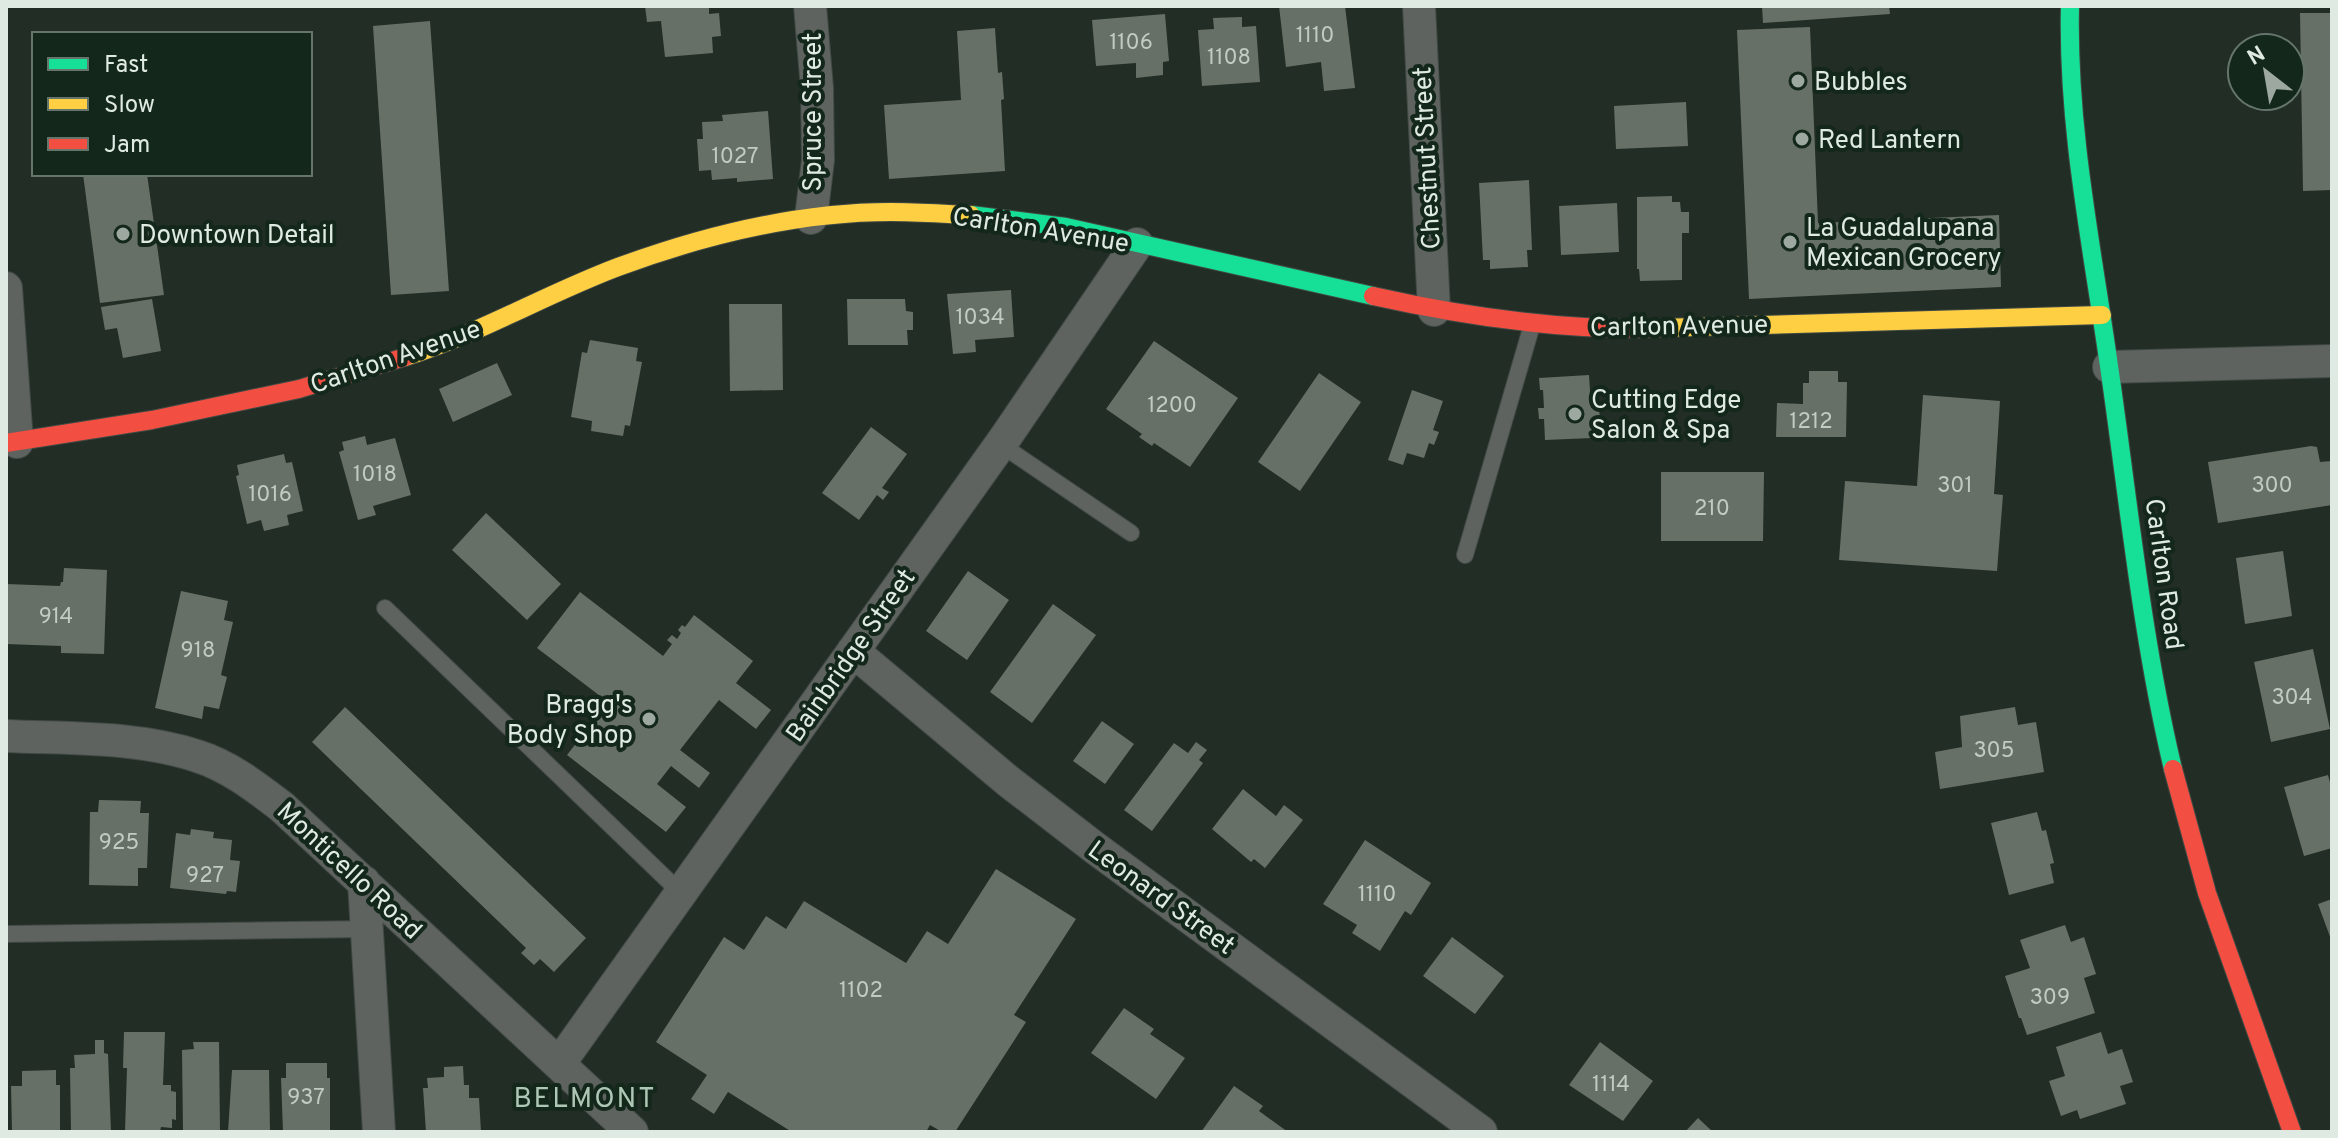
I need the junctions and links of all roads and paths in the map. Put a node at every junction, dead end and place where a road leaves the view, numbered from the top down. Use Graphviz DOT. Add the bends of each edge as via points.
graph roads {
  1 [pos="810,6"];
  2 [pos="1419,6"];
  3 [pos="2070,6"];
  4 [pos="811,218"];
  5 [pos="1137,244"];
  6 [pos="6,288"];
  7 [pos="1434,310"];
  8 [pos="2102,315"];
  9 [pos="1533,323"];
  10 [pos="2332,361"];
  11 [pos="2109,367"];
  12 [pos="11,443"];
  13 [pos="1000,444"];
  14 [pos="1131,533"];
  15 [pos="1465,555"];
  16 [pos="385,608"];
  17 [pos="853,651"];
  18 [pos="6,736"];
  19 [pos="364,882"];
  20 [pos="681,893"];
  21 [pos="367,929"];
  22 [pos="6,934"];
  23 [pos="559,1064"];
  24 [pos="379,1132"];
  25 [pos="632,1132"];
  26 [pos="1481,1132"];
  27 [pos="2292,1132"];
  1 -- 4 [label="street, Spruce Street" via="818,160"];
  2 -- 7 [label="street, Chestnut Street"];
  3 -- 8 [label="street, Carlton Road" via="2074,117"];
  4 -- 5 [label="street, Carlton Avenue" via="889,212 978,215"];
  4 -- 12 [label="street, Carlton Avenue" via="682,245 615,268 424,351 299,389"];
  5 -- 7 [label="street, Carlton Avenue"];
  5 -- 13 [label="street, Bainbridge Street"];
  6 -- 12 [label="street"];
  7 -- 9 [label="street, Carlton Avenue"];
  8 -- 9 [label="street, Carlton Avenue" via="1619,329"];
  8 -- 11 [label="street, Carlton Road"];
  9 -- 15 [label="lane"];
  10 -- 11 [label="street"];
  11 -- 27 [label="street, Carlton Road" via="2156,687 2184,813"];
  13 -- 14 [label="lane"];
  13 -- 17 [label="street, Bainbridge Street"];
  16 -- 20 [label="lane"];
  17 -- 20 [label="street, Bainbridge Street"];
  17 -- 26 [label="street, Leonard Street" via="1095,848"];
  18 -- 19 [label="street, Monticello Road" via="143,742 199,756 243,778 282,807"];
  19 -- 21 [label="street"];
  19 -- 23 [label="street, Monticello Road"];
  20 -- 23 [label="street, Bainbridge Street"];
  21 -- 22 [label="lane"];
  21 -- 24 [label="street"];
  23 -- 25 [label="street, Monticello Road"];
}
